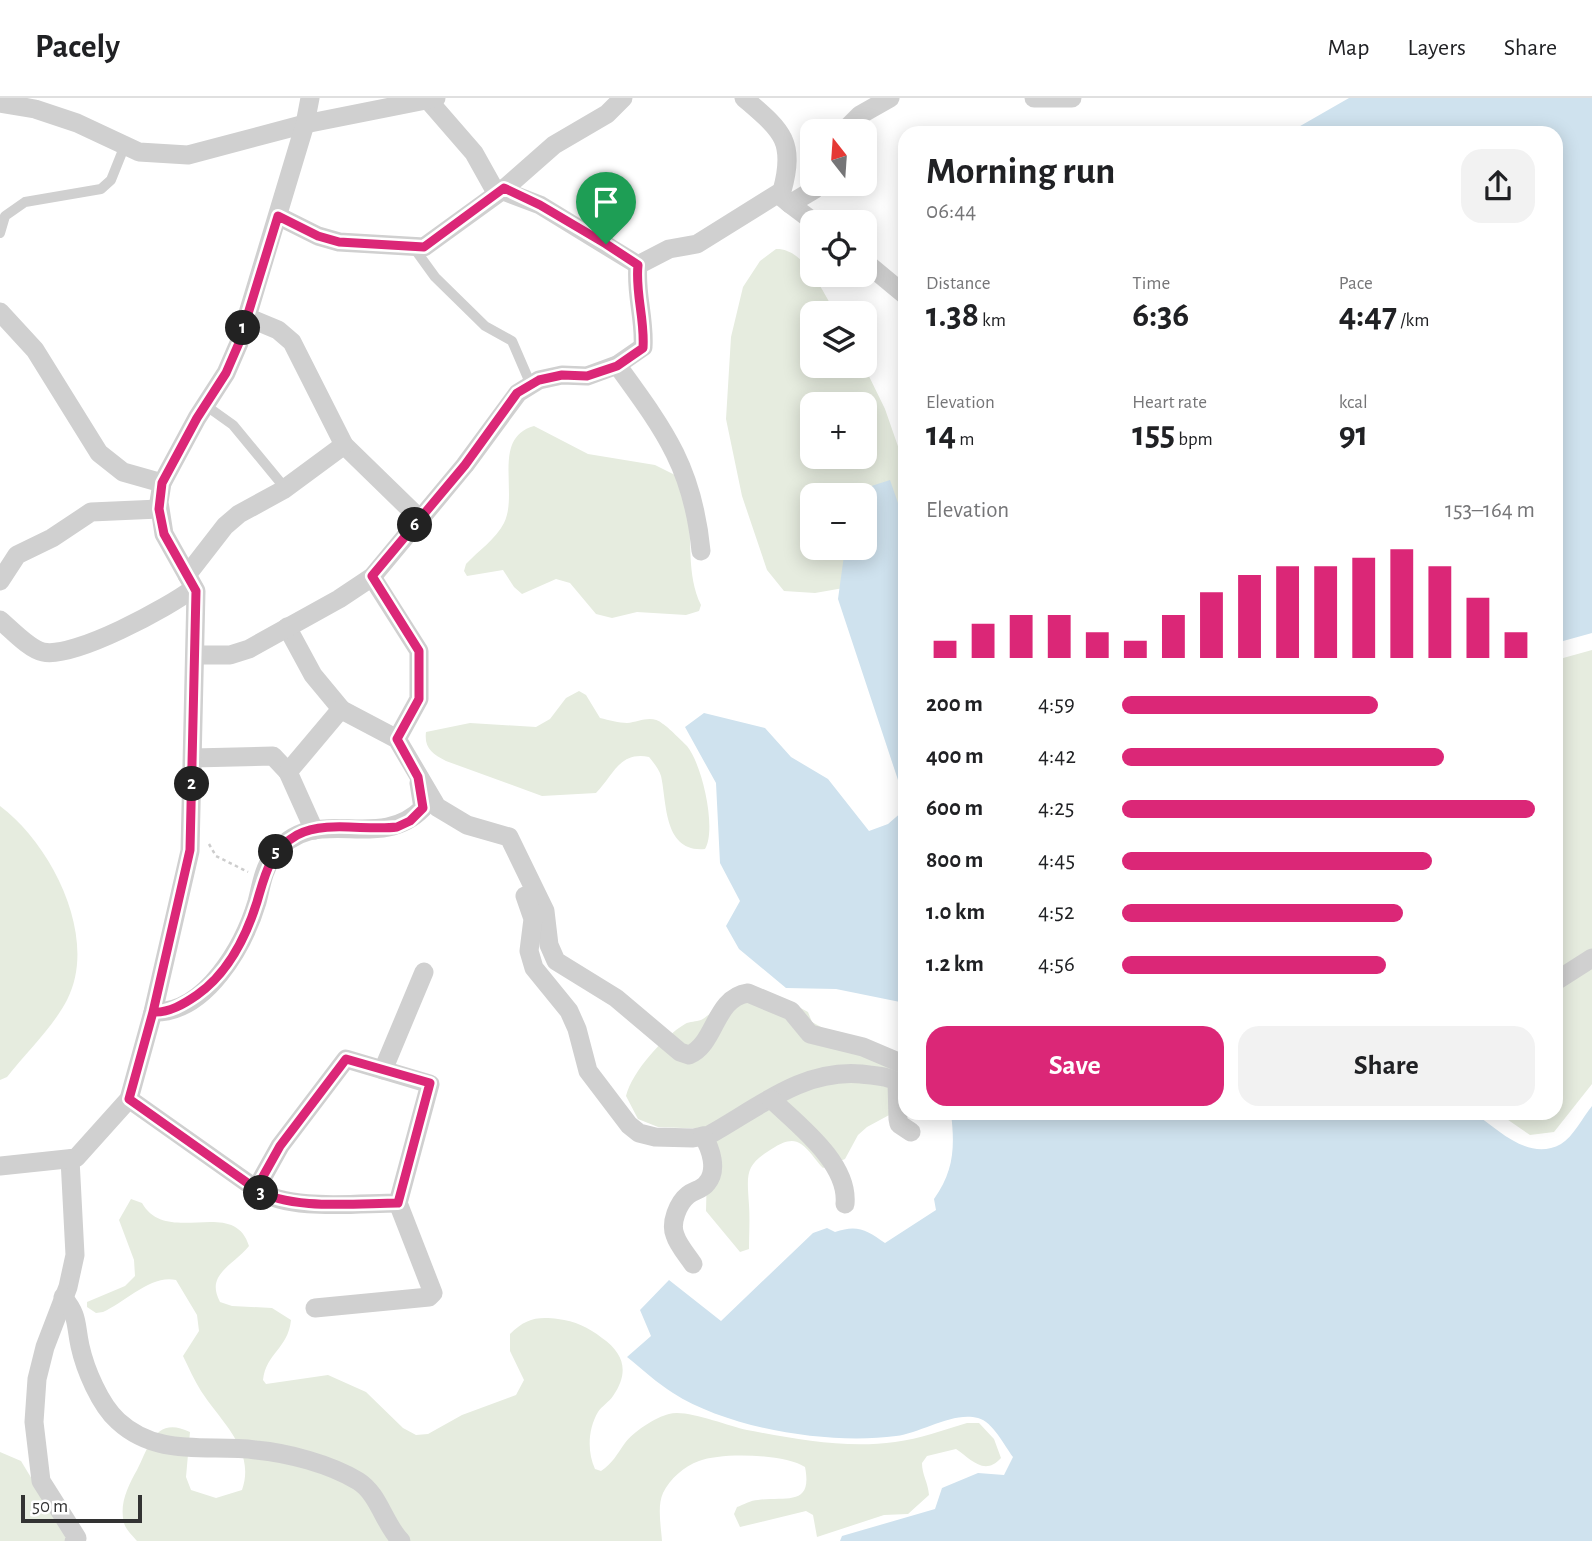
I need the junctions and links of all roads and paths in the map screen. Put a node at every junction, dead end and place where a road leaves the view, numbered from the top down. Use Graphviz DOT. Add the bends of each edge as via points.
graph roads {
  1 [pos="310,98"];
  2 [pos="622,98"];
  3 [pos="744,98"];
  4 [pos="890,98"];
  5 [pos="1034,98"];
  6 [pos="1072,98"];
  7 [pos="432,99"];
  8 [pos="0,103"];
  9 [pos="856,119"];
  10 [pos="305,124"];
  11 [pos="125,145"];
  12 [pos="504,188"];
  13 [pos="800,194"];
  14 [pos="784,199"];
  15 [pos="800,211"];
  16 [pos="278,216"];
  17 [pos="0,233"];
  18 [pos="414,248"];
  19 [pos="638,265"];
  20 [pos="877,272"];
  21 [pos="898,289"];
  22 [pos="0,312"];
  23 [pos="247,317"];
  24 [pos="617,366"];
  25 [pos="531,385"];
  26 [pos="205,405"];
  27 [pos="344,445"];
  28 [pos="162,483"];
  29 [pos="285,488"];
  30 [pos="159,509"];
  31 [pos="419,519"];
  32 [pos="701,551"];
  33 [pos="372,576"];
  34 [pos="0,581"];
  35 [pos="191,581"];
  36 [pos="0,620"];
  37 [pos="287,627"];
  38 [pos="195,655"];
  39 [pos="341,709"];
  40 [pos="397,739"];
  41 [pos="193,758"];
  42 [pos="288,772"];
  43 [pos="418,777"];
  44 [pos="191,824"];
  45 [pos="314,830"];
  46 [pos="519,858"];
  47 [pos="262,879"];
  48 [pos="1592,958"];
  49 [pos="424,972"];
  50 [pos="1563,977"];
  51 [pos="153,1012"];
  52 [pos="898,1062"];
  53 [pos="383,1070"];
  54 [pos="898,1086"];
  55 [pos="129,1099"];
  56 [pos="771,1099"];
  57 [pos="899,1120"];
  58 [pos="911,1132"];
  59 [pos="703,1136"];
  60 [pos="70,1159"];
  61 [pos="0,1166"];
  62 [pos="256,1189"];
  63 [pos="398,1203"];
  64 [pos="845,1204"];
  65 [pos="693,1264"];
  66 [pos="63,1297"];
  67 [pos="315,1308"];
  68 [pos="78,1540"];
  69 [pos="401,1541"];
  1 -- 10 [label="street"];
  2 -- 12 [label="street" via="607,114 554,145"];
  3 -- 14 [label="street" via="776,126 786,143 789,165"];
  4 -- 9 [label="street"];
  5 -- 6 [label="street"];
  7 -- 10 [label="street"];
  7 -- 12 [label="street" via="474,153 493,187"];
  8 -- 11 [label="street" via="77,122"];
  10 -- 11 [label="street" via="188,155 139,152"];
  10 -- 16 [label="street"];
  11 -- 17 [label="lane" via="111,180 101,190 24,202 5,216"];
  12 -- 18 [label="street" via="424,247"];
  12 -- 19 [label="street"];
  13 -- 14 [label="street"];
  14 -- 15 [label="street"];
  14 -- 19 [label="street" via="697,244 669,249"];
  16 -- 18 [label="street" via="339,242"];
  16 -- 23 [label="street"];
  18 -- 25 [label="lane" via="435,277 485,326 512,341"];
  19 -- 24 [label="street" via="643,348"];
  20 -- 21 [label="street"];
  22 -- 28 [label="street" via="35,350 99,453 123,472"];
  23 -- 26 [label="street" via="226,373"];
  23 -- 27 [label="street" via="278,330 292,342"];
  24 -- 25 [label="street"];
  24 -- 32 [label="street" via="677,454 696,509"];
  25 -- 31 [label="street" via="517,393"];
  26 -- 28 [label="street"];
  26 -- 29 [label="lane" via="233,425"];
  27 -- 29 [label="street"];
  27 -- 31 [label="street"];
  28 -- 30 [label="street"];
  29 -- 35 [label="street" via="225,526"];
  30 -- 34 [label="street" via="91,512 18,555"];
  30 -- 35 [label="street" via="164,534"];
  31 -- 33 [label="street"];
  33 -- 37 [label="street"];
  33 -- 40 [label="street" via="419,651 419,699"];
  35 -- 36 [label="street" via="174,603 101,639 50,653 41,652"];
  35 -- 38 [label="street"];
  37 -- 38 [label="street" via="230,655"];
  37 -- 39 [label="street" via="313,675"];
  38 -- 41 [label="street"];
  39 -- 40 [label="street"];
  39 -- 42 [label="street"];
  40 -- 43 [label="street"];
  41 -- 42 [label="street" via="273,756"];
  41 -- 44 [label="street"];
  42 -- 45 [label="street"];
  43 -- 45 [label="street" via="423,808 410,821 373,830"];
  43 -- 46 [label="street" via="437,807 467,825 509,837"];
  44 -- 47 [label="path" via="204,833 216,856"];
  44 -- 51 [label="street" via="190,850"];
  45 -- 47 [label="street" via="285,843"];
  46 -- 52 [label="street" via="545,911 549,946 556,961 615,998 680,1052 689,1055 700,1049 716,1018 731,1001 748,993 791,1011 810,1034 863,1047"];
  46 -- 59 [label="street" via="519,884 533,919 530,958 569,1011 588,1071 639,1133"];
  47 -- 51 [label="street" via="241,942 213,984 187,1002"];
  48 -- 50 [label="street"];
  49 -- 53 [label="street"];
  51 -- 55 [label="street"];
  53 -- 62 [label="street" via="346,1059 280,1146"];
  53 -- 63 [label="street" via="430,1083"];
  54 -- 56 [label="street" via="889,1077 830,1074 796,1083"];
  55 -- 60 [label="street" via="76,1158"];
  55 -- 62 [label="street"];
  56 -- 59 [label="street"];
  56 -- 64 [label="street" via="834,1165 847,1189"];
  57 -- 58 [label="street"];
  59 -- 65 [label="street" via="710,1148 711,1177 688,1194 673,1225"];
  60 -- 61 [label="street"];
  60 -- 66 [label="street" via="75,1255"];
  62 -- 63 [label="street" via="288,1202"];
  63 -- 67 [label="street" via="433,1293"];
  66 -- 68 [label="street" via="37,1379 36,1450 41,1481"];
  66 -- 69 [label="street" via="78,1318 79,1344 88,1371 108,1408 127,1428 187,1450 258,1450 337,1471 370,1493"];
}
